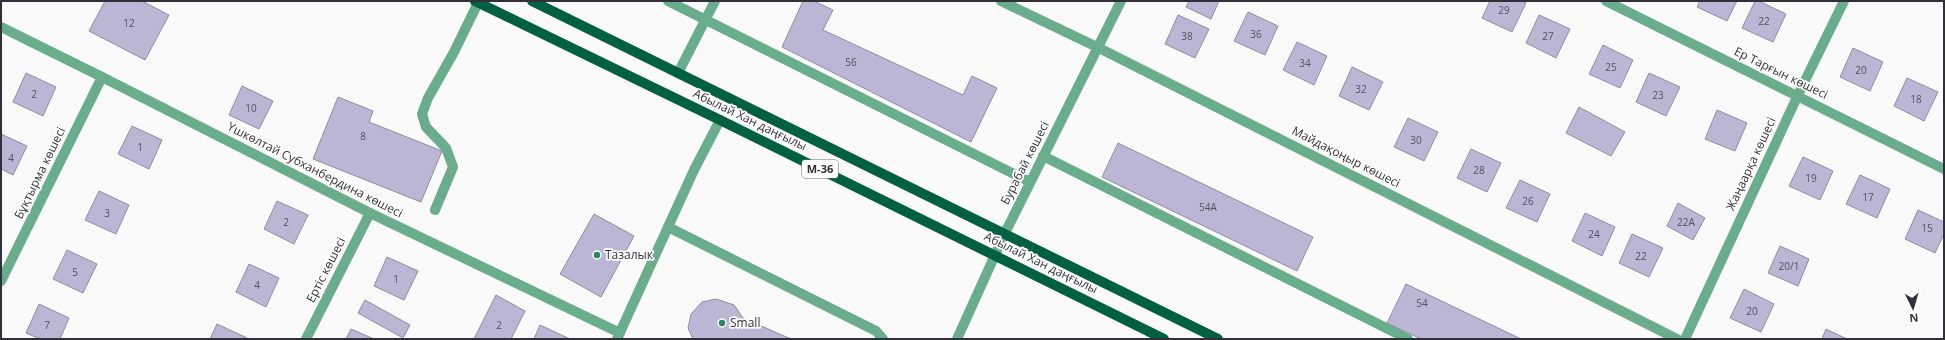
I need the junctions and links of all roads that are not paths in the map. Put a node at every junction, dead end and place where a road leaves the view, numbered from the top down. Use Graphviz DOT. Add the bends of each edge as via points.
graph roads {
  1 [pos="532,1"];
  2 [pos="668,1"];
  3 [pos="715,1"];
  4 [pos="1001,1"];
  5 [pos="1120,1"];
  6 [pos="1606,1"];
  7 [pos="1844,1"];
  8 [pos="476,2"];
  9 [pos="706,20"];
  10 [pos="1,28"];
  11 [pos="1098,47"];
  12 [pos="678,73"];
  13 [pos="102,77"];
  14 [pos="1798,95"];
  15 [pos="720,120"];
  16 [pos="1043,156"];
  17 [pos="1944,169"];
  18 [pos="1030,182"];
  19 [pos="435,210"];
  20 [pos="370,213"];
  21 [pos="668,227"];
  22 [pos="1005,233"];
  23 [pos="995,255"];
  24 [pos="1,282"];
  25 [pos="618,336"];
  26 [pos="306,339"];
  27 [pos="883,339"];
  28 [pos="957,339"];
  29 [pos="1164,339"];
  30 [pos="1218,339"];
  31 [pos="1408,339"];
  32 [pos="1677,339"];
  33 [pos="1685,339"];
  1 -- 12 [label="main road, Абылай Хан даңғылы / M-36"];
  2 -- 9 [label="street"];
  3 -- 9 [label="street"];
  4 -- 11 [label="street, Майдақоңыр көшесі"];
  5 -- 11 [label="street, Бурабай көшесі"];
  6 -- 14 [label="street, Ер Тарғын көшесі"];
  7 -- 14 [label="street, Жаңаарқа көшесі"];
  8 -- 15 [label="main road, Абылай Хан даңғылы / M-36"];
  8 -- 19 [label="street" via="422,114 426,128 446,148 454,167"];
  9 -- 12 [label="street"];
  9 -- 18 [label="street"];
  10 -- 13 [label="street, Үшкөлтай Субханбердина көшесі"];
  11 -- 16 [label="street, Бурабай көшесі"];
  11 -- 32 [label="street, Майдақоңыр көшесі"];
  12 -- 22 [label="main road, Абылай Хан даңғылы / M-36"];
  13 -- 20 [label="street, Үшкөлтай Субханбердина көшесі"];
  13 -- 24 [label="street, Бұқтырма көшесі"];
  14 -- 17 [label="street, Ер Тарғын көшесі"];
  14 -- 33 [label="street, Жаңаарқа көшесі"];
  15 -- 21 [label="street"];
  15 -- 23 [label="main road, Абылай Хан даңғылы / M-36"];
  16 -- 18 [label="street, Бурабай көшесі"];
  16 -- 31 [label="street"];
  18 -- 22 [label="street, Бурабай көшесі"];
  20 -- 25 [label="street, Үшкөлтай Субханбердина көшесі"];
  20 -- 26 [label="street, Ертіс көшесі"];
  21 -- 25 [label="street"];
  21 -- 27 [label="street" via="876,331"];
  22 -- 23 [label="street, Бурабай көшесі"];
  22 -- 30 [label="main road, Абылай Хан даңғылы / M-36"];
  23 -- 28 [label="street, Бурабай көшесі"];
  23 -- 29 [label="main road, Абылай Хан даңғылы / M-36"];
}
